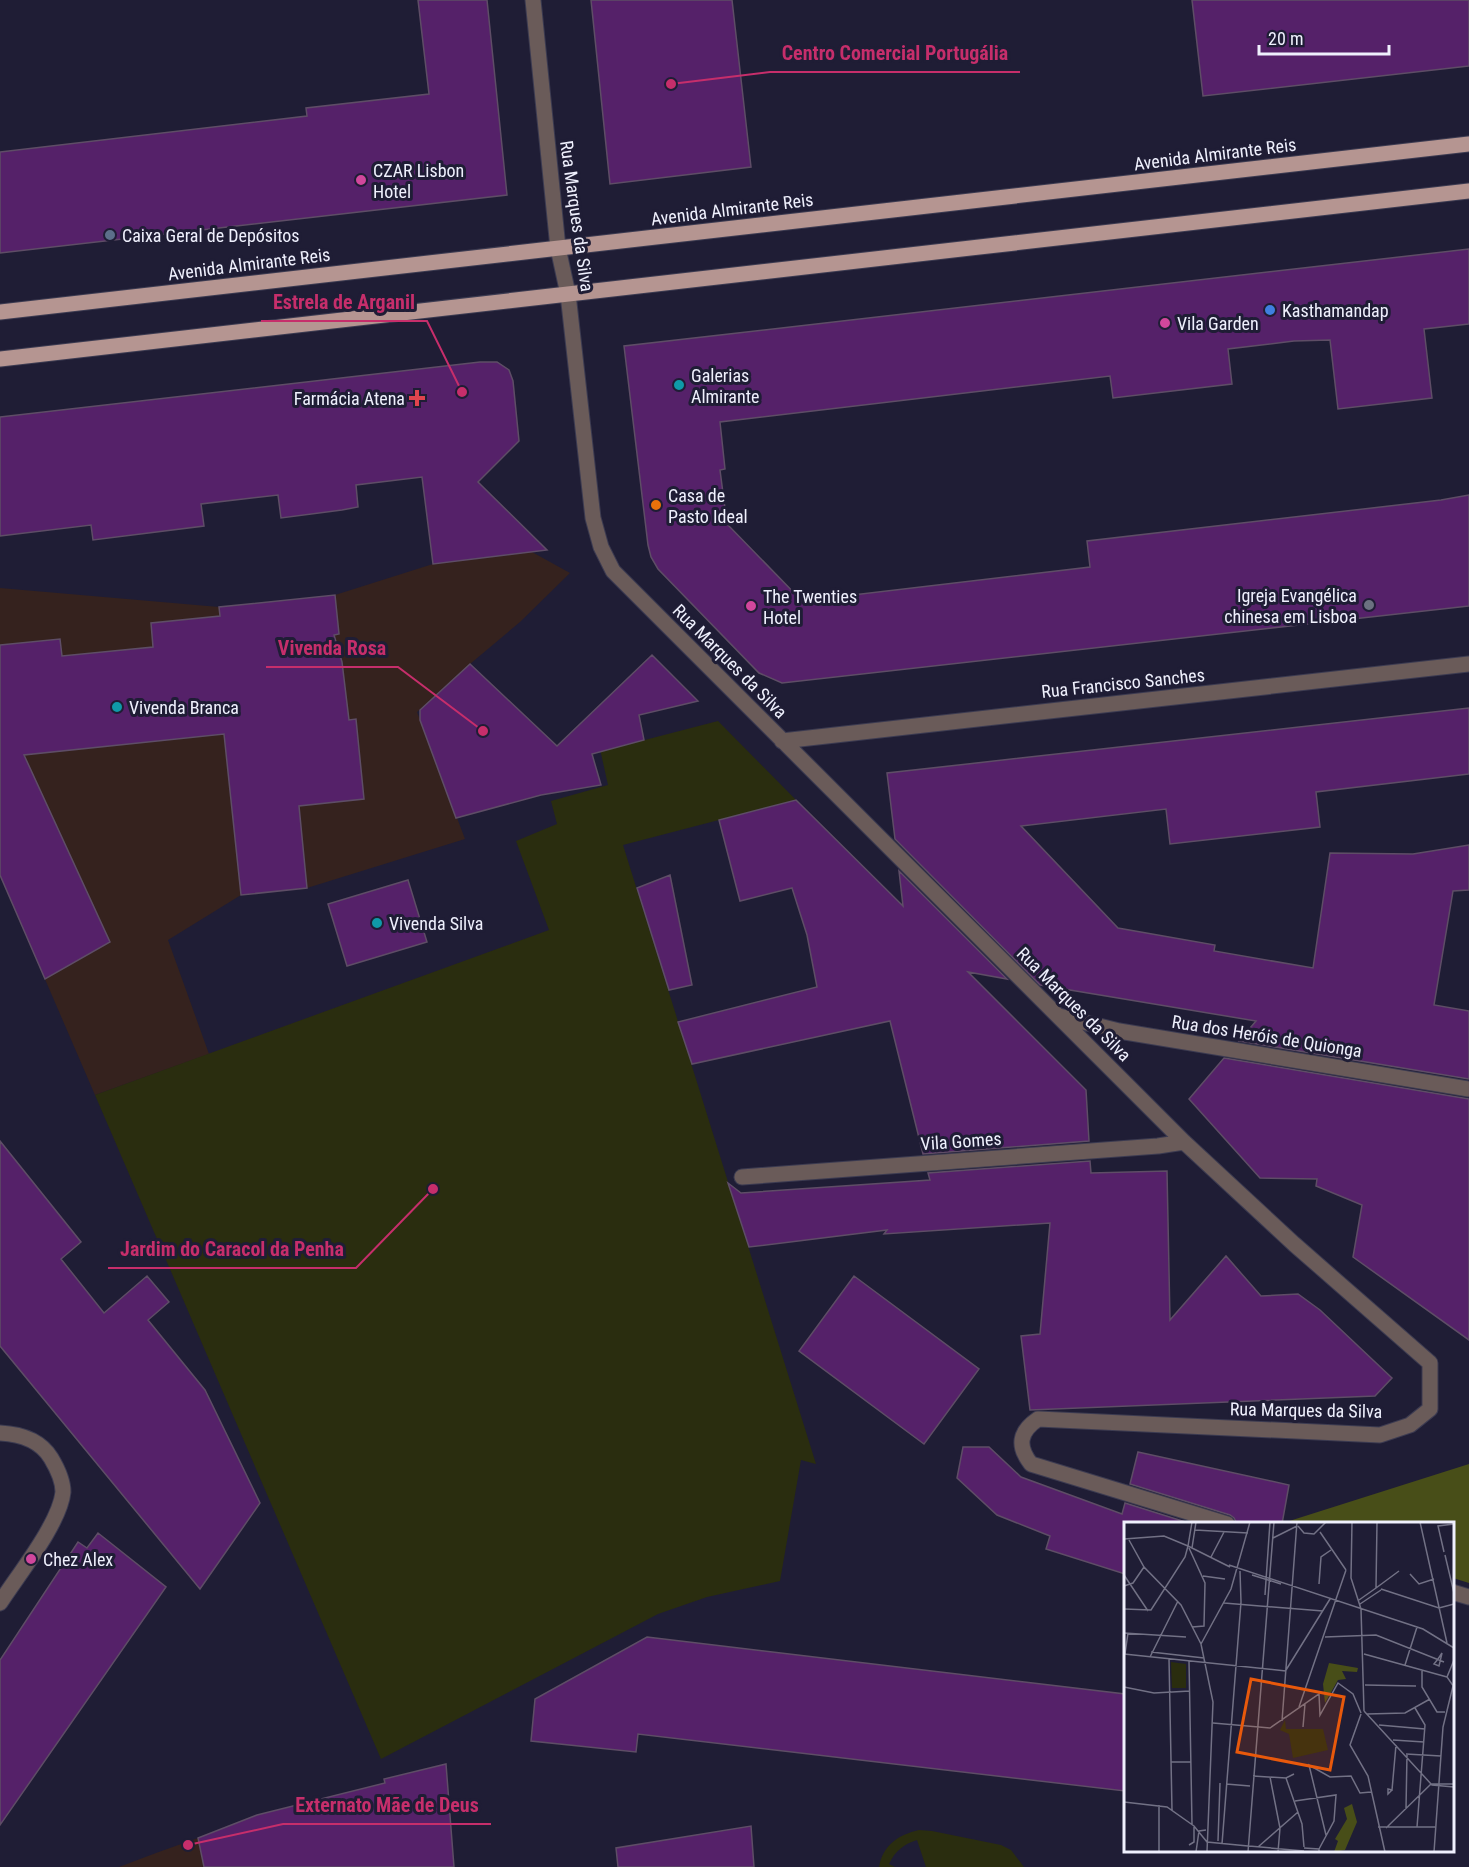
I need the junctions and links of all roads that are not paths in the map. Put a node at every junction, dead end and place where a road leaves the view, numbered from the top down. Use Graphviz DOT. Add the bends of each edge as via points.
graph roads {
  1 [pos="532,0"];
  2 [pos="1469,144"];
  3 [pos="1469,191"];
  4 [pos="558,248"];
  5 [pos="568,294"];
  6 [pos="0,312"];
  7 [pos="0,359"];
  8 [pos="1469,664"];
  9 [pos="782,741"];
  10 [pos="1059,1016"];
  11 [pos="1469,1089"];
  12 [pos="1184,1142"];
  13 [pos="741,1177"];
  14 [pos="0,1433"];
  15 [pos="1220,1522"];
  16 [pos="1454,1593"];
  17 [pos="1469,1597"];
  18 [pos="0,1603"];
  1 -- 4 [label="street, Rua Marques da Silva"];
  2 -- 4 [label="main road, Avenida Almirante Reis"];
  3 -- 5 [label="main road"];
  4 -- 5 [label="street, Rua Marques da Silva"];
  4 -- 6 [label="main road, Avenida Almirante Reis"];
  5 -- 7 [label="main road"];
  5 -- 9 [label="street, Rua Marques da Silva" via="593,518 601,547 613,571"];
  8 -- 9 [label="street, Rua Francisco Sanches"];
  9 -- 10 [label="street, Rua Marques da Silva"];
  10 -- 11 [label="street, Rua dos Heróis de Quionga" via="1119,1031"];
  10 -- 12 [label="street, Rua Marques da Silva"];
  12 -- 13 [label="street, Vila Gomes"];
  12 -- 15 [label="street, Rua Marques da Silva" via="1430,1363 1430,1409 1410,1425 1380,1435 1059,1419 1038,1419 1023,1434 1024,1455 1031,1464"];
  14 -- 18 [label="street" via="33,1440 48,1452 58,1469 63,1490 60,1510"];
  16 -- 17 [label="street"];
}
